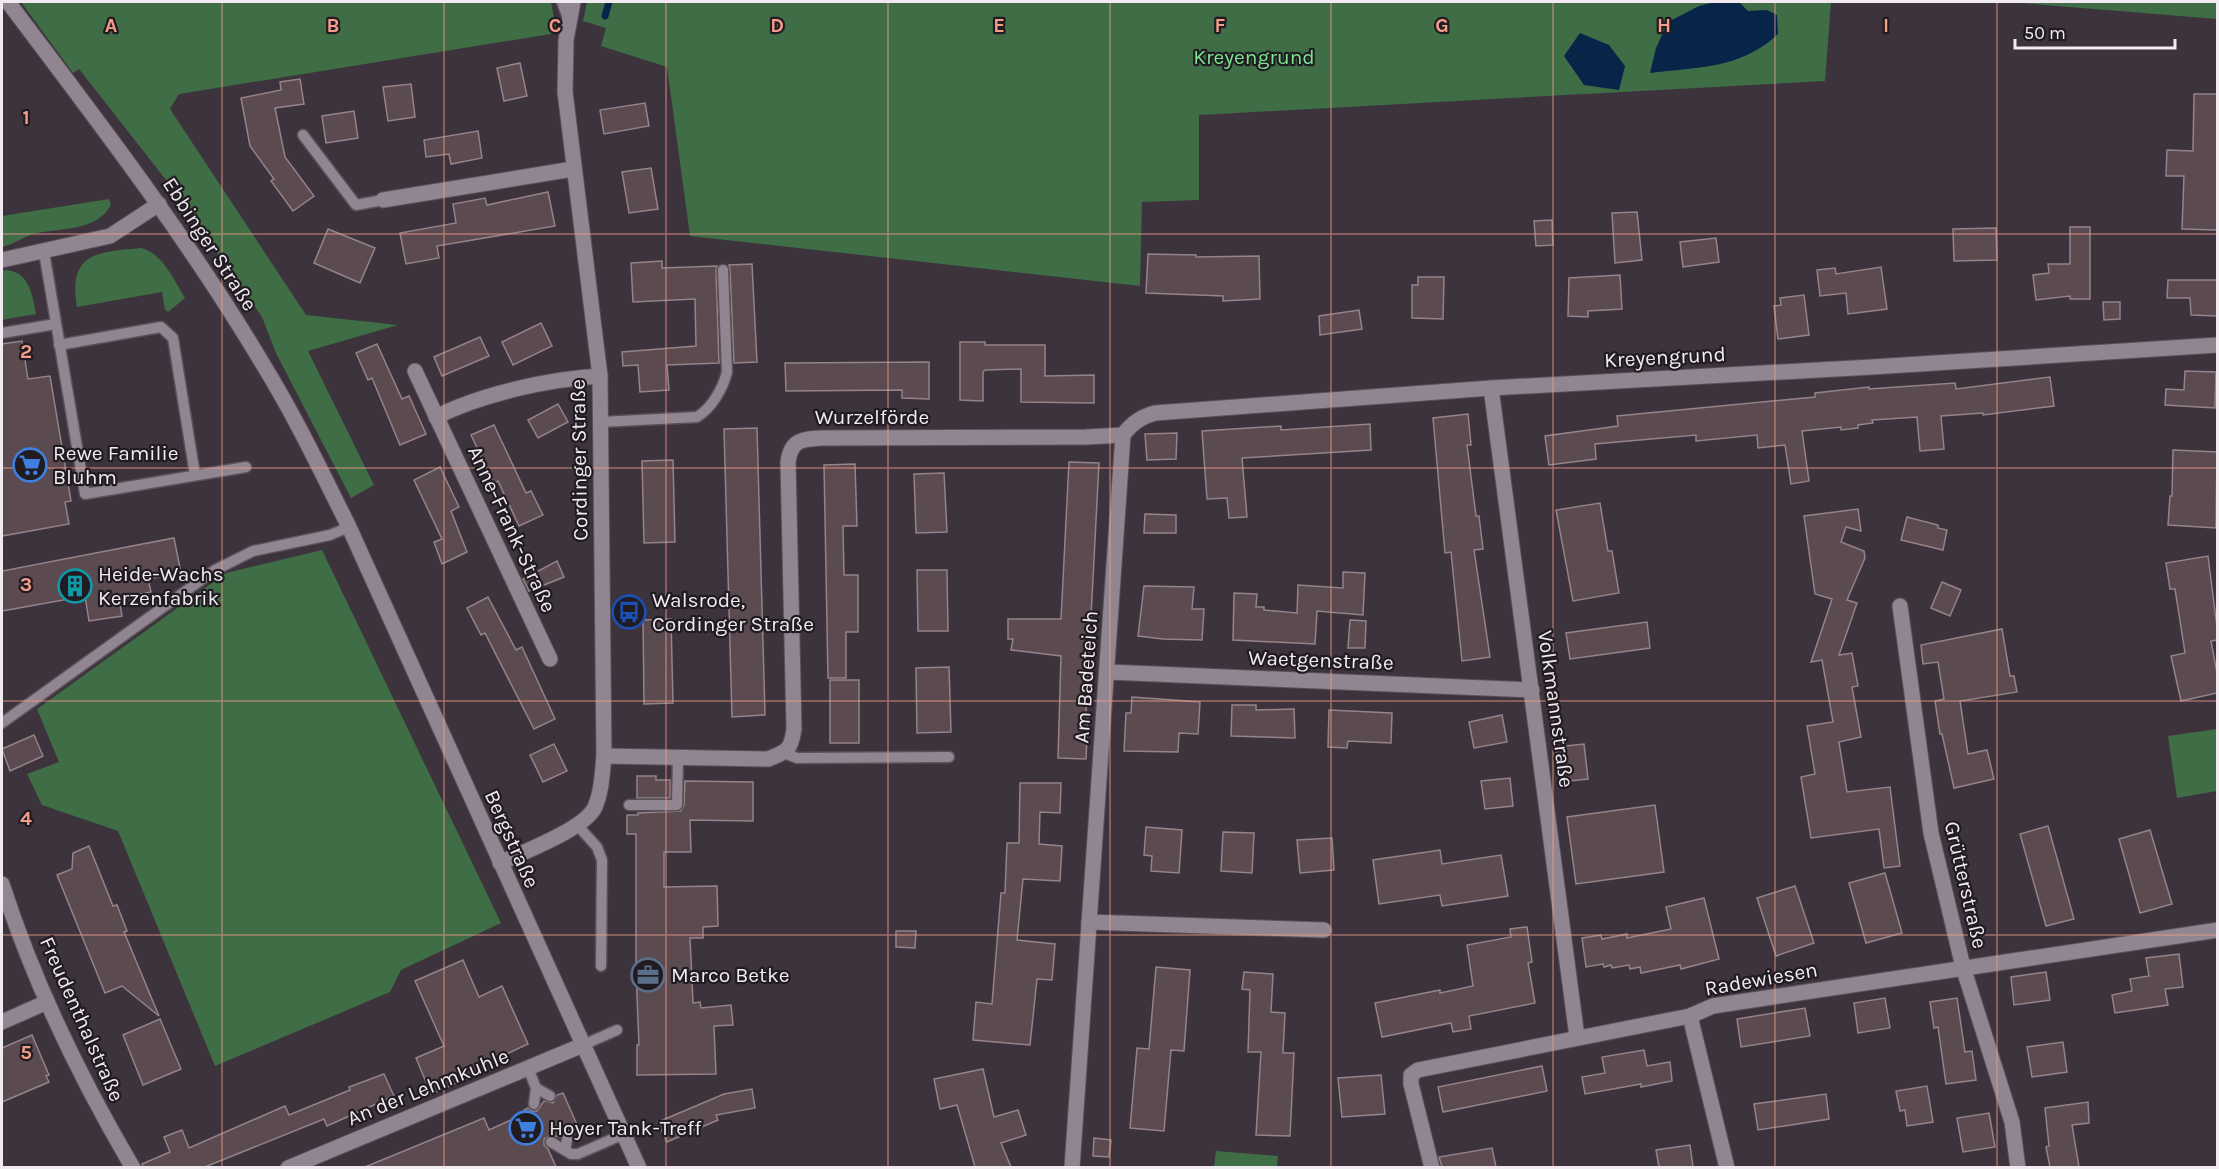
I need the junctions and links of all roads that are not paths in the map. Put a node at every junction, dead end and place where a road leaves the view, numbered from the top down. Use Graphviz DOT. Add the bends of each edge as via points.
graph roads {
  1 [pos="8,2"];
  2 [pos="562,2"];
  3 [pos="573,2"];
  4 [pos="569,22"];
  5 [pos="303,135"];
  6 [pos="573,169"];
  7 [pos="383,200"];
  8 [pos="159,204"];
  9 [pos="44,252"];
  10 [pos="2,260"];
  11 [pos="723,270"];
  12 [pos="56,324"];
  13 [pos="2,333"];
  14 [pos="59,345"];
  15 [pos="2217,345"];
  16 [pos="416,371"];
  17 [pos="600,376"];
  18 [pos="1491,388"];
  19 [pos="436,417"];
  20 [pos="601,422"];
  21 [pos="1123,435"];
  22 [pos="246,467"];
  23 [pos="195,475"];
  24 [pos="349,527"];
  25 [pos="1900,606"];
  26 [pos="550,659"];
  27 [pos="1108,672"];
  28 [pos="1532,690"];
  29 [pos="2,723"];
  30 [pos="784,753"];
  31 [pos="604,756"];
  32 [pos="678,757"];
  33 [pos="949,757"];
  34 [pos="629,804"];
  35 [pos="578,826"];
  36 [pos="500,863"];
  37 [pos="2,884"];
  38 [pos="1089,922"];
  39 [pos="1324,930"];
  40 [pos="2217,930"];
  41 [pos="602,966"];
  42 [pos="1963,967"];
  43 [pos="47,1002"];
  44 [pos="1690,1016"];
  45 [pos="2,1022"];
  46 [pos="616,1030"];
  47 [pos="1577,1037"];
  48 [pos="583,1045"];
  49 [pos="528,1068"];
  50 [pos="536,1088"];
  51 [pos="550,1096"];
  52 [pos="534,1104"];
  53 [pos="568,1134"];
  54 [pos="624,1134"];
  55 [pos="551,1142"];
  56 [pos="565,1149"];
  57 [pos="134,1167"];
  58 [pos="288,1167"];
  59 [pos="639,1167"];
  60 [pos="1072,1167"];
  61 [pos="1432,1167"];
  62 [pos="1727,1167"];
  63 [pos="2018,1167"];
  1 -- 8 [label="street, Ebbinger Straße"];
  2 -- 4 [label="lane"];
  3 -- 4 [label="street, Cordinger Straße"];
  4 -- 6 [label="street, Cordinger Straße" via="565,92"];
  5 -- 7 [label="lane" via="356,205"];
  6 -- 7 [label="street"];
  6 -- 17 [label="street, Cordinger Straße"];
  8 -- 9 [label="street" via="110,236"];
  8 -- 24 [label="street, Ebbinger Straße" via="265,366"];
  9 -- 10 [label="street"];
  9 -- 12 [label="lane"];
  11 -- 20 [label="lane" via="727,372 723,387 703,413 697,417"];
  12 -- 13 [label="lane"];
  12 -- 14 [label="lane"];
  14 -- 23 [label="lane" via="161,327 173,338"];
  14 -- 23 [label="lane" via="85,494"];
  15 -- 18 [label="street, Kreyengrund"];
  16 -- 19 [label="street, Anne-Frank-Straße"];
  17 -- 19 [label="street" via="553,380 457,407"];
  17 -- 20 [label="street, Cordinger Straße"];
  18 -- 21 [label="street, Kreyengrund" via="1155,413 1129,426"];
  18 -- 28 [label="street, Volkmannstraße"];
  19 -- 26 [label="street, Anne-Frank-Straße"];
  20 -- 31 [label="street, Cordinger Straße"];
  21 -- 27 [label="street, Am Badeteich"];
  21 -- 30 [label="street, Wurzelförde" via="804,438 795,443 788,462 794,729 792,745"];
  22 -- 23 [label="lane"];
  24 -- 29 [label="lane" via="330,535 253,551 215,570"];
  24 -- 36 [label="street, Bergstraße"];
  25 -- 42 [label="street, Grütterstraße" via="1931,833"];
  27 -- 28 [label="street, Waetgenstraße"];
  27 -- 38 [label="street, Am Badeteich"];
  28 -- 47 [label="street, Volkmannstraße"];
  30 -- 32 [label="street" via="768,759"];
  30 -- 33 [label="lane" via="797,758"];
  31 -- 32 [label="street"];
  31 -- 35 [label="street, Cordinger Straße" via="594,809"];
  32 -- 34 [label="lane" via="677,805"];
  35 -- 36 [label="street, Cordinger Straße"];
  35 -- 41 [label="lane" via="597,847 602,860"];
  36 -- 48 [label="street, Bergstraße"];
  37 -- 43 [label="street, Freudenthalstraße"];
  38 -- 39 [label="street"];
  38 -- 60 [label="street, Am Badeteich"];
  40 -- 42 [label="street, Radewiesen"];
  42 -- 44 [label="street, Radewiesen" via="1713,1005"];
  42 -- 63 [label="street, Grütterstraße" via="2012,1122"];
  43 -- 45 [label="street"];
  43 -- 57 [label="street, Freudenthalstraße" via="98,1109"];
  44 -- 47 [label="street, Radewiesen"];
  44 -- 62 [label="street"];
  46 -- 48 [label="lane"];
  47 -- 61 [label="street, Radewiesen" via="1418,1070 1411,1075"];
  48 -- 49 [label="street, An der Lehmkuhle"];
  48 -- 54 [label="street, Bergstraße"];
  49 -- 50 [label="lane"];
  49 -- 58 [label="street, An der Lehmkuhle"];
  50 -- 51 [label="lane"];
  50 -- 52 [label="lane"];
  53 -- 56 [label="lane"];
  54 -- 56 [label="lane" via="578,1154"];
  54 -- 59 [label="street, Bergstraße"];
  55 -- 56 [label="lane"];
}
